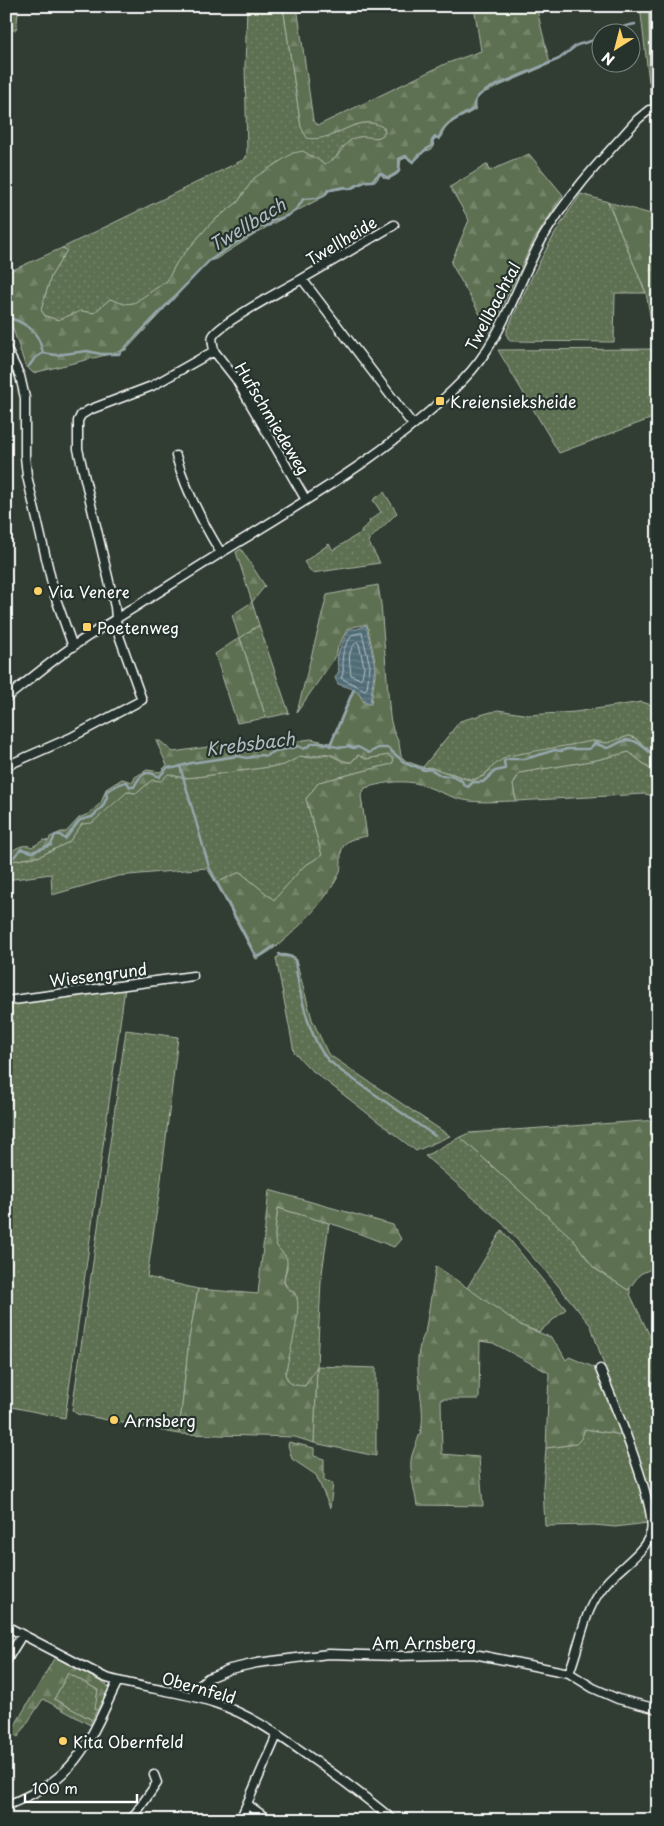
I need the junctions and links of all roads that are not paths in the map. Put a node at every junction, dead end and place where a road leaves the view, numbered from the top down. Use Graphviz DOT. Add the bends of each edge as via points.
graph roads {
  1 [pos="654,6"];
  2 [pos="656,110"];
  3 [pos="658,119"];
  4 [pos="394,225"];
  5 [pos="302,279"];
  6 [pos="6,348"];
  7 [pos="214,351"];
  8 [pos="413,425"];
  9 [pos="176,456"];
  10 [pos="306,500"];
  11 [pos="221,553"];
  12 [pos="116,619"];
  13 [pos="73,647"];
  14 [pos="6,698"];
  15 [pos="6,766"];
  16 [pos="193,976"];
  17 [pos="6,1000"];
  18 [pos="600,1369"];
  19 [pos="6,1626"];
  20 [pos="22,1634"];
  21 [pos="6,1661"];
  22 [pos="569,1673"];
  23 [pos="118,1682"];
  24 [pos="192,1696"];
  25 [pos="658,1709"];
  26 [pos="277,1735"];
  27 [pos="154,1776"];
  28 [pos="248,1805"];
  29 [pos="6,1806"];
  30 [pos="131,1820"];
  31 [pos="240,1820"];
  32 [pos="269,1820"];
  33 [pos="394,1820"];
  1 -- 2 [label="street"];
  2 -- 3 [label="street"];
  2 -- 8 [label="street, Twellbachtal" via="649,110 638,119 578,186 543,238 486,351 462,381"];
  4 -- 5 [label="street, Twellheide"];
  5 -- 7 [label="street" via="218,331 213,336"];
  5 -- 8 [label="street"];
  6 -- 13 [label="street" via="20,376 25,398 27,476 55,596"];
  7 -- 10 [label="street, Hufschmiedeweg" via="236,379"];
  7 -- 12 [label="street" via="152,386 89,410 78,421 78,449"];
  8 -- 10 [label="street, Twellbachtal" via="379,453"];
  9 -- 11 [label="street" via="198,514"];
  10 -- 11 [label="street, Twellbachtal"];
  11 -- 12 [label="street, Twellbachtal"];
  12 -- 13 [label="street, Twellbachtal"];
  12 -- 15 [label="street" via="142,700 70,738"];
  13 -- 14 [label="street, Twellbachtal"];
  16 -- 17 [label="street, Wiesengrund"];
  18 -- 22 [label="street" via="642,1481 650,1511 651,1531 641,1548 608,1580 593,1600"];
  19 -- 20 [label="street, Obernfeld"];
  20 -- 21 [label="street"];
  20 -- 23 [label="street, Obernfeld"];
  22 -- 24 [label="street, Am Arnsberg" via="474,1654 328,1654 230,1669 208,1678"];
  22 -- 25 [label="street, Am Arnsberg" via="618,1699"];
  23 -- 24 [label="street, Obernfeld"];
  23 -- 29 [label="street" via="82,1751 72,1763 48,1784"];
  24 -- 26 [label="street, Obernfeld" via="240,1713"];
  26 -- 28 [label="street"];
  26 -- 33 [label="street, Obernfeld"];
  27 -- 30 [label="street" via="157,1783"];
  28 -- 31 [label="street"];
  28 -- 32 [label="street"];
}
